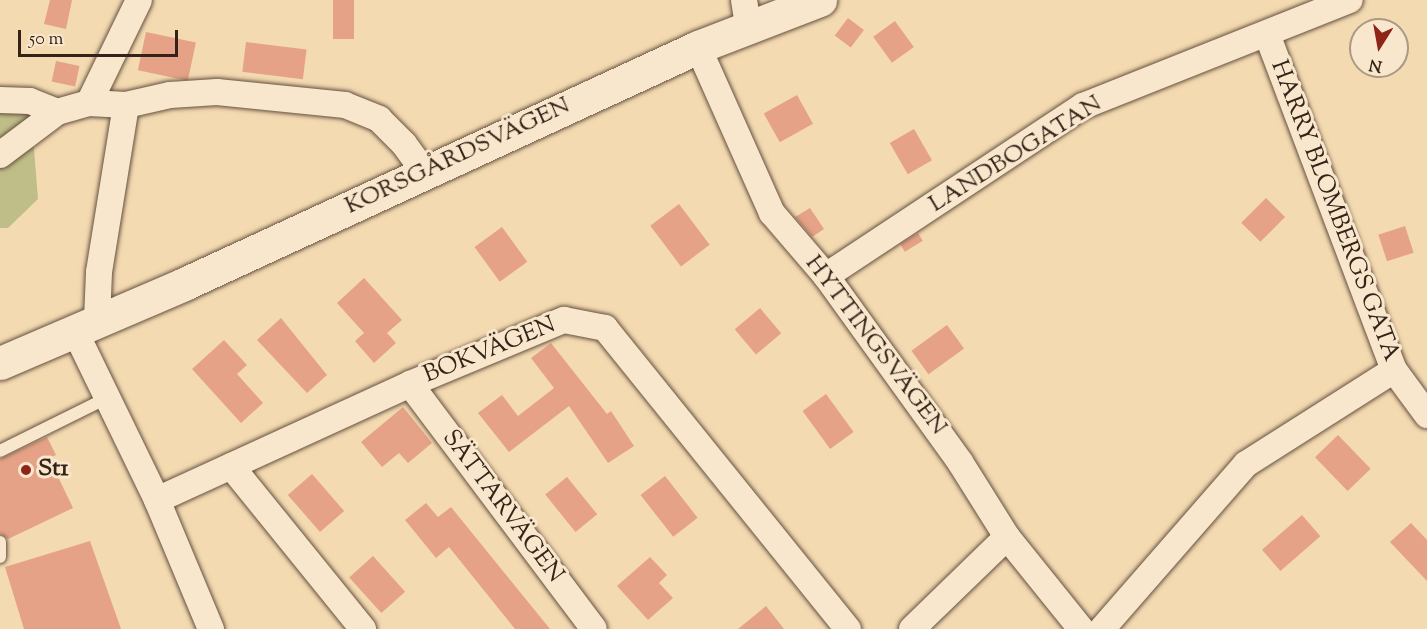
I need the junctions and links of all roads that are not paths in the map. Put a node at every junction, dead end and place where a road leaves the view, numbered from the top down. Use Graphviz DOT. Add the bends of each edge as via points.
graph roads {
  1 [pos="139,0"];
  2 [pos="820,0"];
  3 [pos="1350,0"];
  4 [pos="746,13"];
  5 [pos="1267,34"];
  6 [pos="698,47"];
  7 [pos="0,100"];
  8 [pos="89,103"];
  9 [pos="126,105"];
  10 [pos="57,112"];
  11 [pos="0,155"];
  12 [pos="424,172"];
  13 [pos="826,276"];
  14 [pos="86,324"];
  15 [pos="0,363"];
  16 [pos="1394,370"];
  17 [pos="410,384"];
  18 [pos="109,397"];
  19 [pos="1427,415"];
  20 [pos="0,452"];
  21 [pos="231,466"];
  22 [pos="157,500"];
  23 [pos="1007,537"];
  24 [pos="0,542"];
  25 [pos="0,557"];
  26 [pos="211,629"];
  27 [pos="363,629"];
  28 [pos="594,629"];
  29 [pos="848,629"];
  30 [pos="912,629"];
  31 [pos="1081,629"];
  32 [pos="1102,629"];
  1 -- 8 [label="street"];
  2 -- 4 [label="street, KORSGÅRDSVÄGEN"];
  3 -- 5 [label="street, LANDBOGATAN"];
  4 -- 6 [label="street, KORSGÅRDSVÄGEN"];
  5 -- 13 [label="street, LANDBOGATAN" via="1083,106"];
  5 -- 16 [label="street, HARRY BLOMBERGS GATA"];
  6 -- 12 [label="street, KORSGÅRDSVÄGEN"];
  6 -- 13 [label="street, HYTTINGSVÄGEN" via="772,213"];
  7 -- 10 [label="street" via="30,101"];
  8 -- 9 [label="street"];
  8 -- 10 [label="street"];
  9 -- 12 [label="street" via="170,95 217,92 345,105 380,119"];
  9 -- 14 [label="street" via="99,272"];
  10 -- 11 [label="street"];
  12 -- 14 [label="street, KORSGÅRDSVÄGEN"];
  13 -- 23 [label="street, HYTTINGSVÄGEN" via="960,462"];
  14 -- 15 [label="street, KORSGÅRDSVÄGEN"];
  14 -- 18 [label="street"];
  16 -- 19 [label="street, HARRY BLOMBERGS GATA"];
  16 -- 32 [label="street" via="1246,464"];
  17 -- 21 [label="street, BOKVÄGEN"];
  17 -- 28 [label="street, SÄTTARVÄGEN"];
  17 -- 29 [label="street, BOKVÄGEN" via="564,320 605,328"];
  18 -- 20 [label="lane"];
  18 -- 22 [label="street"];
  21 -- 22 [label="street, BOKVÄGEN"];
  21 -- 27 [label="street"];
  22 -- 26 [label="street"];
  23 -- 30 [label="street"];
  23 -- 31 [label="street, HYTTINGSVÄGEN"];
  24 -- 25 [label="lane"];
}
